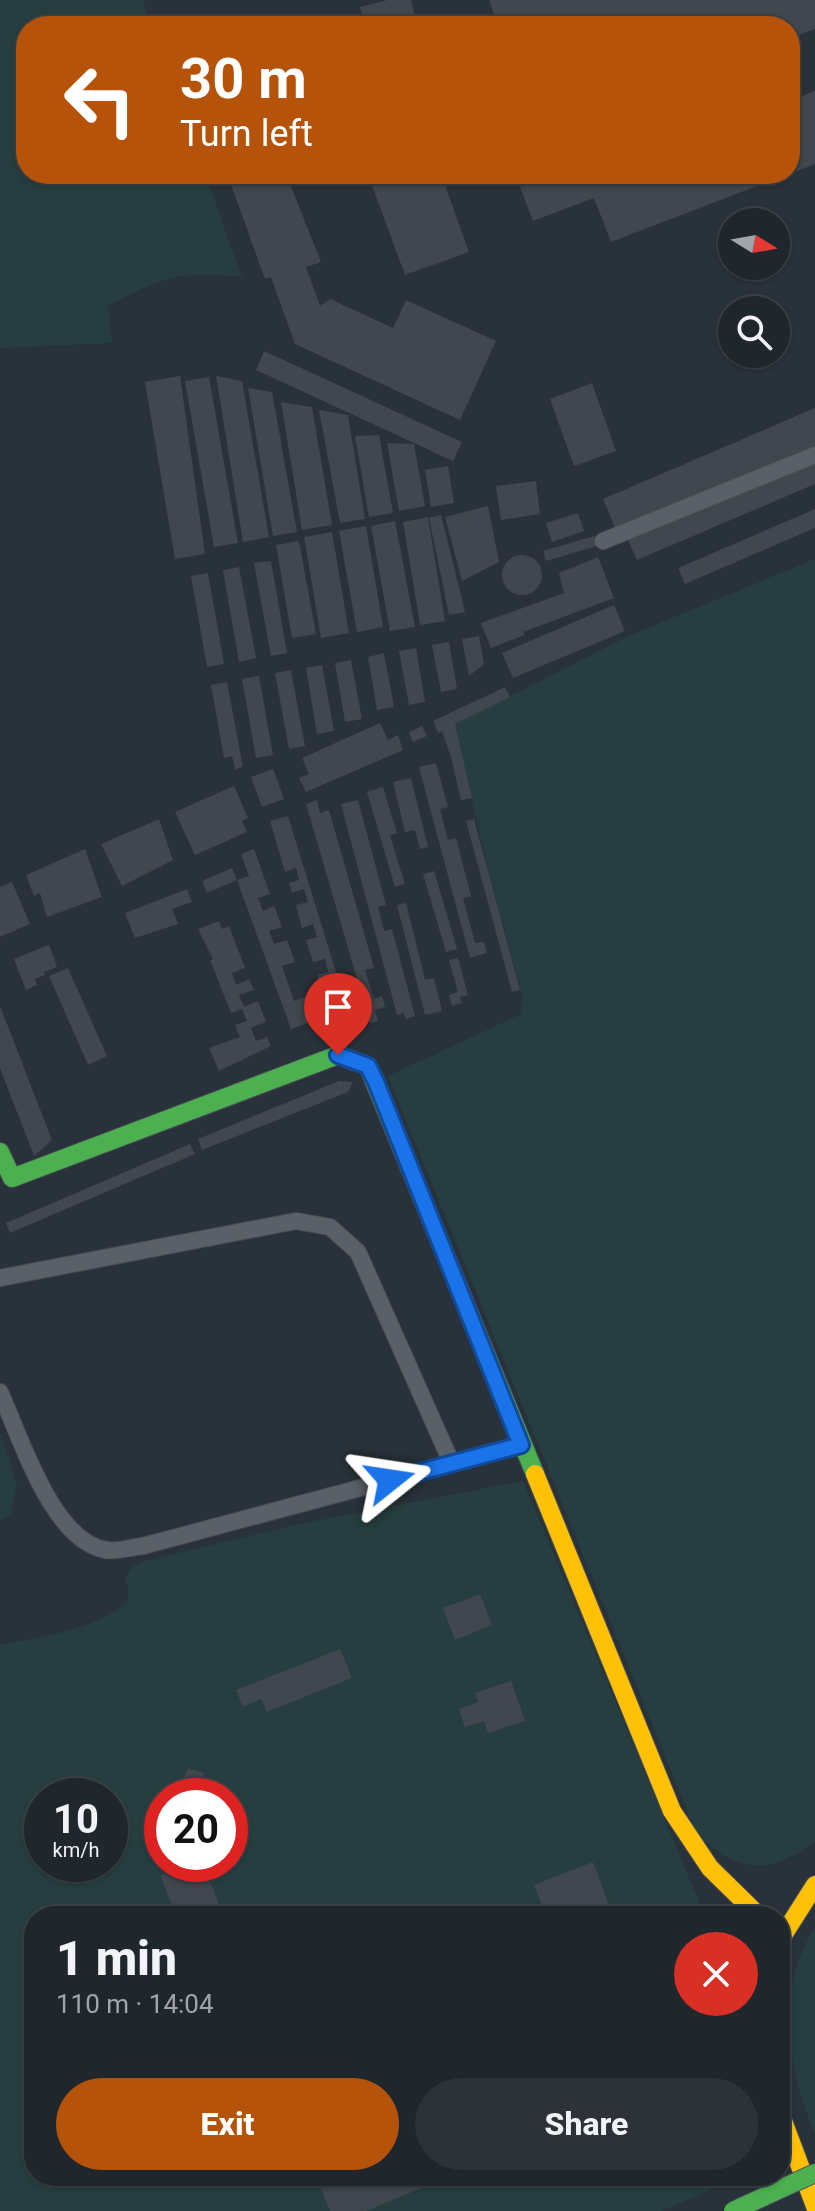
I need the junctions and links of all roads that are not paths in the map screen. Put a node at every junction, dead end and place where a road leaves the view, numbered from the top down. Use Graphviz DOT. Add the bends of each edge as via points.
graph roads {
  1 [pos="815,455"];
  2 [pos="603,541"];
  3 [pos="0,1152"];
  4 [pos="0,1278"];
  5 [pos="0,1392"];
  6 [pos="521,1445"];
  7 [pos="452,1464"];
  8 [pos="815,1885"];
  9 [pos="747,1906"];
  10 [pos="790,1924"];
  11 [pos="790,2140"];
  12 [pos="815,2173"];
  13 [pos="790,2185"];
  14 [pos="787,2186"];
  15 [pos="815,2206"];
  16 [pos="733,2211"];
  1 -- 2 [label="lane"];
  3 -- 6 [label="main road" via="12,1178 338,1055 368,1066"];
  4 -- 7 [label="lane" via="296,1221 330,1227 358,1252"];
  5 -- 7 [label="lane" via="58,1517 78,1539 107,1550 143,1546"];
  6 -- 7 [label="lane"];
  6 -- 9 [label="main road" via="672,1811 722,1885"];
  8 -- 10 [label="main road"];
  11 -- 15 [label="main road"];
  12 -- 13 [label="main road, bridge"];
  14 -- 16 [label="main road, bridge"];
}
